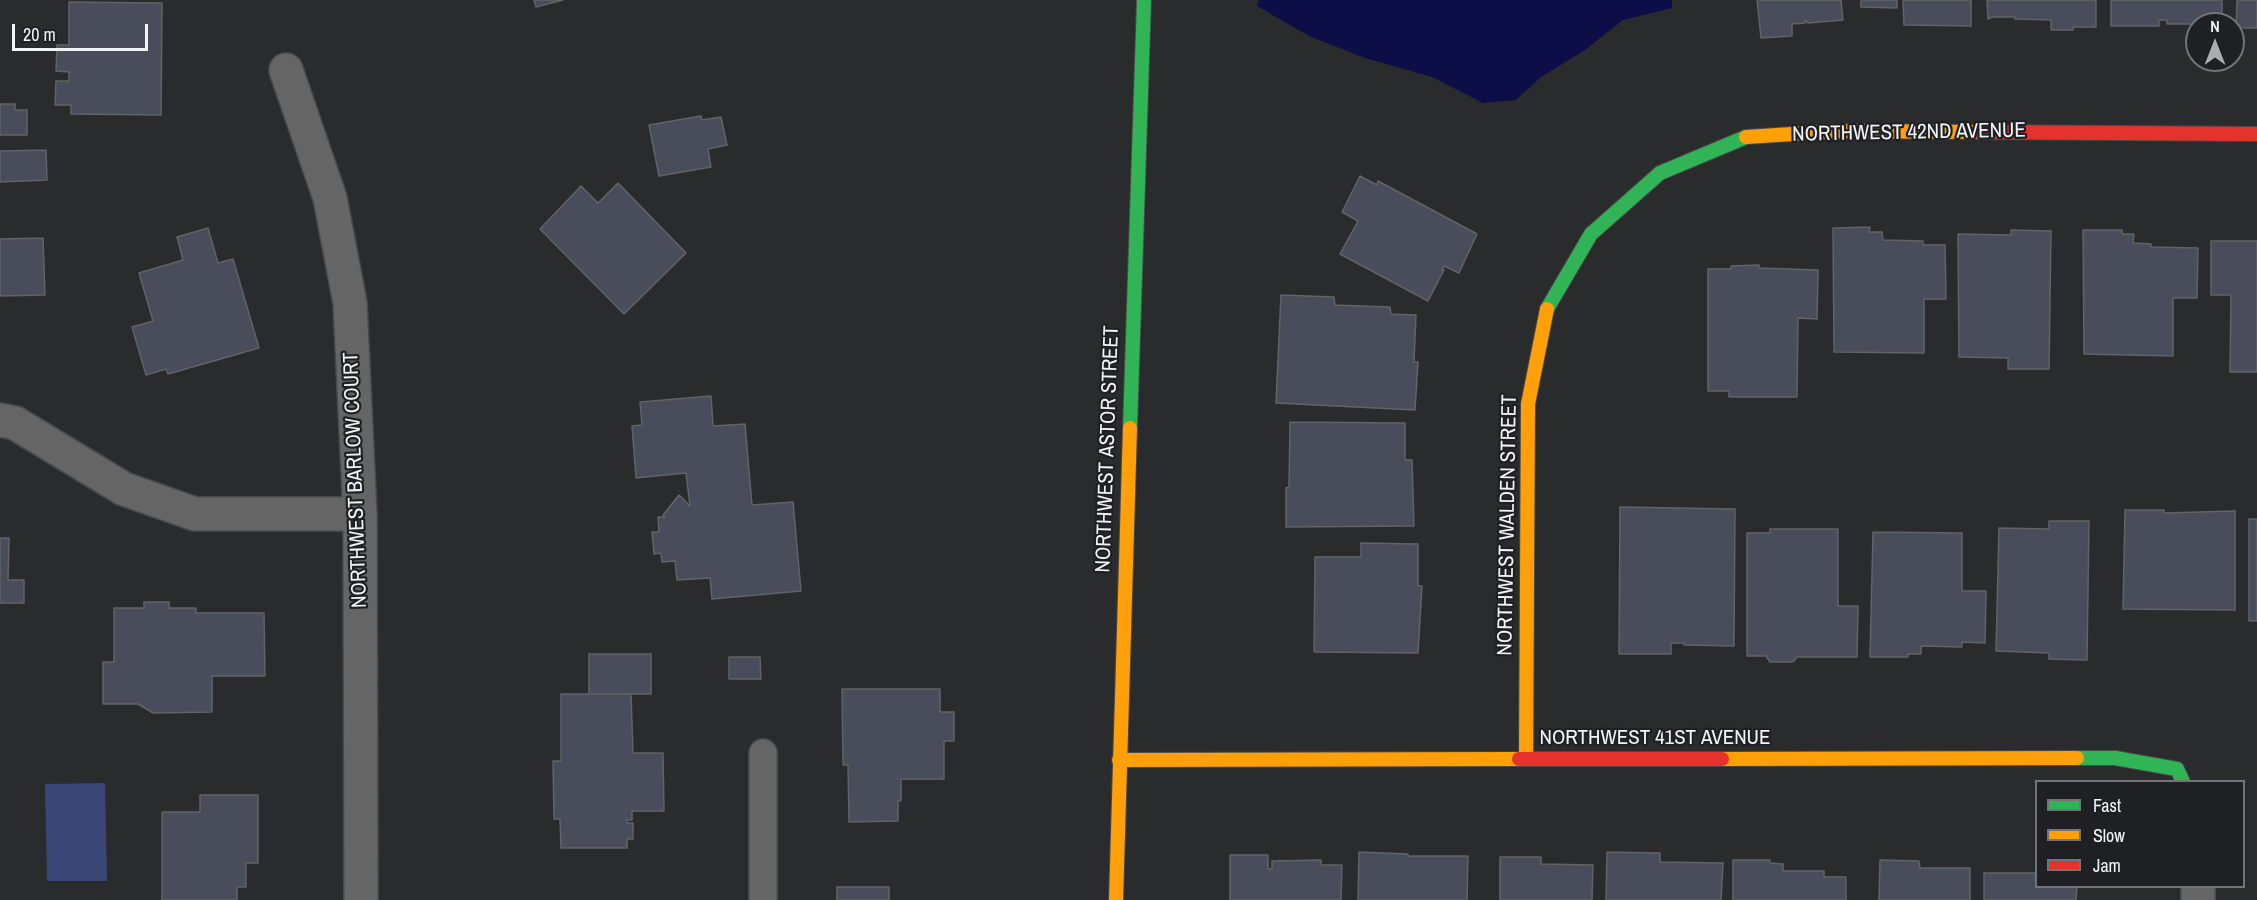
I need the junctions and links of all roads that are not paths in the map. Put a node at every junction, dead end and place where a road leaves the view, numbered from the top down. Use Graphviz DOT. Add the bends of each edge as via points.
graph roads {
  1 [pos="1144,0"];
  2 [pos="286,70"];
  3 [pos="2257,134"];
  4 [pos="1591,234"];
  5 [pos="0,420"];
  6 [pos="360,514"];
  7 [pos="764,753"];
  8 [pos="1526,759"];
  9 [pos="1119,760"];
  10 [pos="2182,780"];
  11 [pos="361,900"];
  12 [pos="763,900"];
  13 [pos="1116,900"];
  1 -- 9 [label="street, NORTHWEST ASTOR STREET"];
  2 -- 6 [label="street, NORTHWEST BARLOW COURT" via="330,198 350,303"];
  3 -- 4 [label="street, NORTHWEST 42ND AVENUE" via="1838,131 1745,137 1660,173"];
  4 -- 8 [label="street, NORTHWEST WALDEN STREET" via="1545,313 1528,404"];
  5 -- 6 [label="street" via="15,423 124,489 195,514"];
  6 -- 11 [label="street, NORTHWEST BARLOW COURT"];
  7 -- 12 [label="lane"];
  8 -- 9 [label="street, NORTHWEST 41ST AVENUE"];
  8 -- 10 [label="street, NORTHWEST 41ST AVENUE" via="2115,758 2177,769"];
  9 -- 13 [label="street, NORTHWEST ASTOR STREET"];
}
